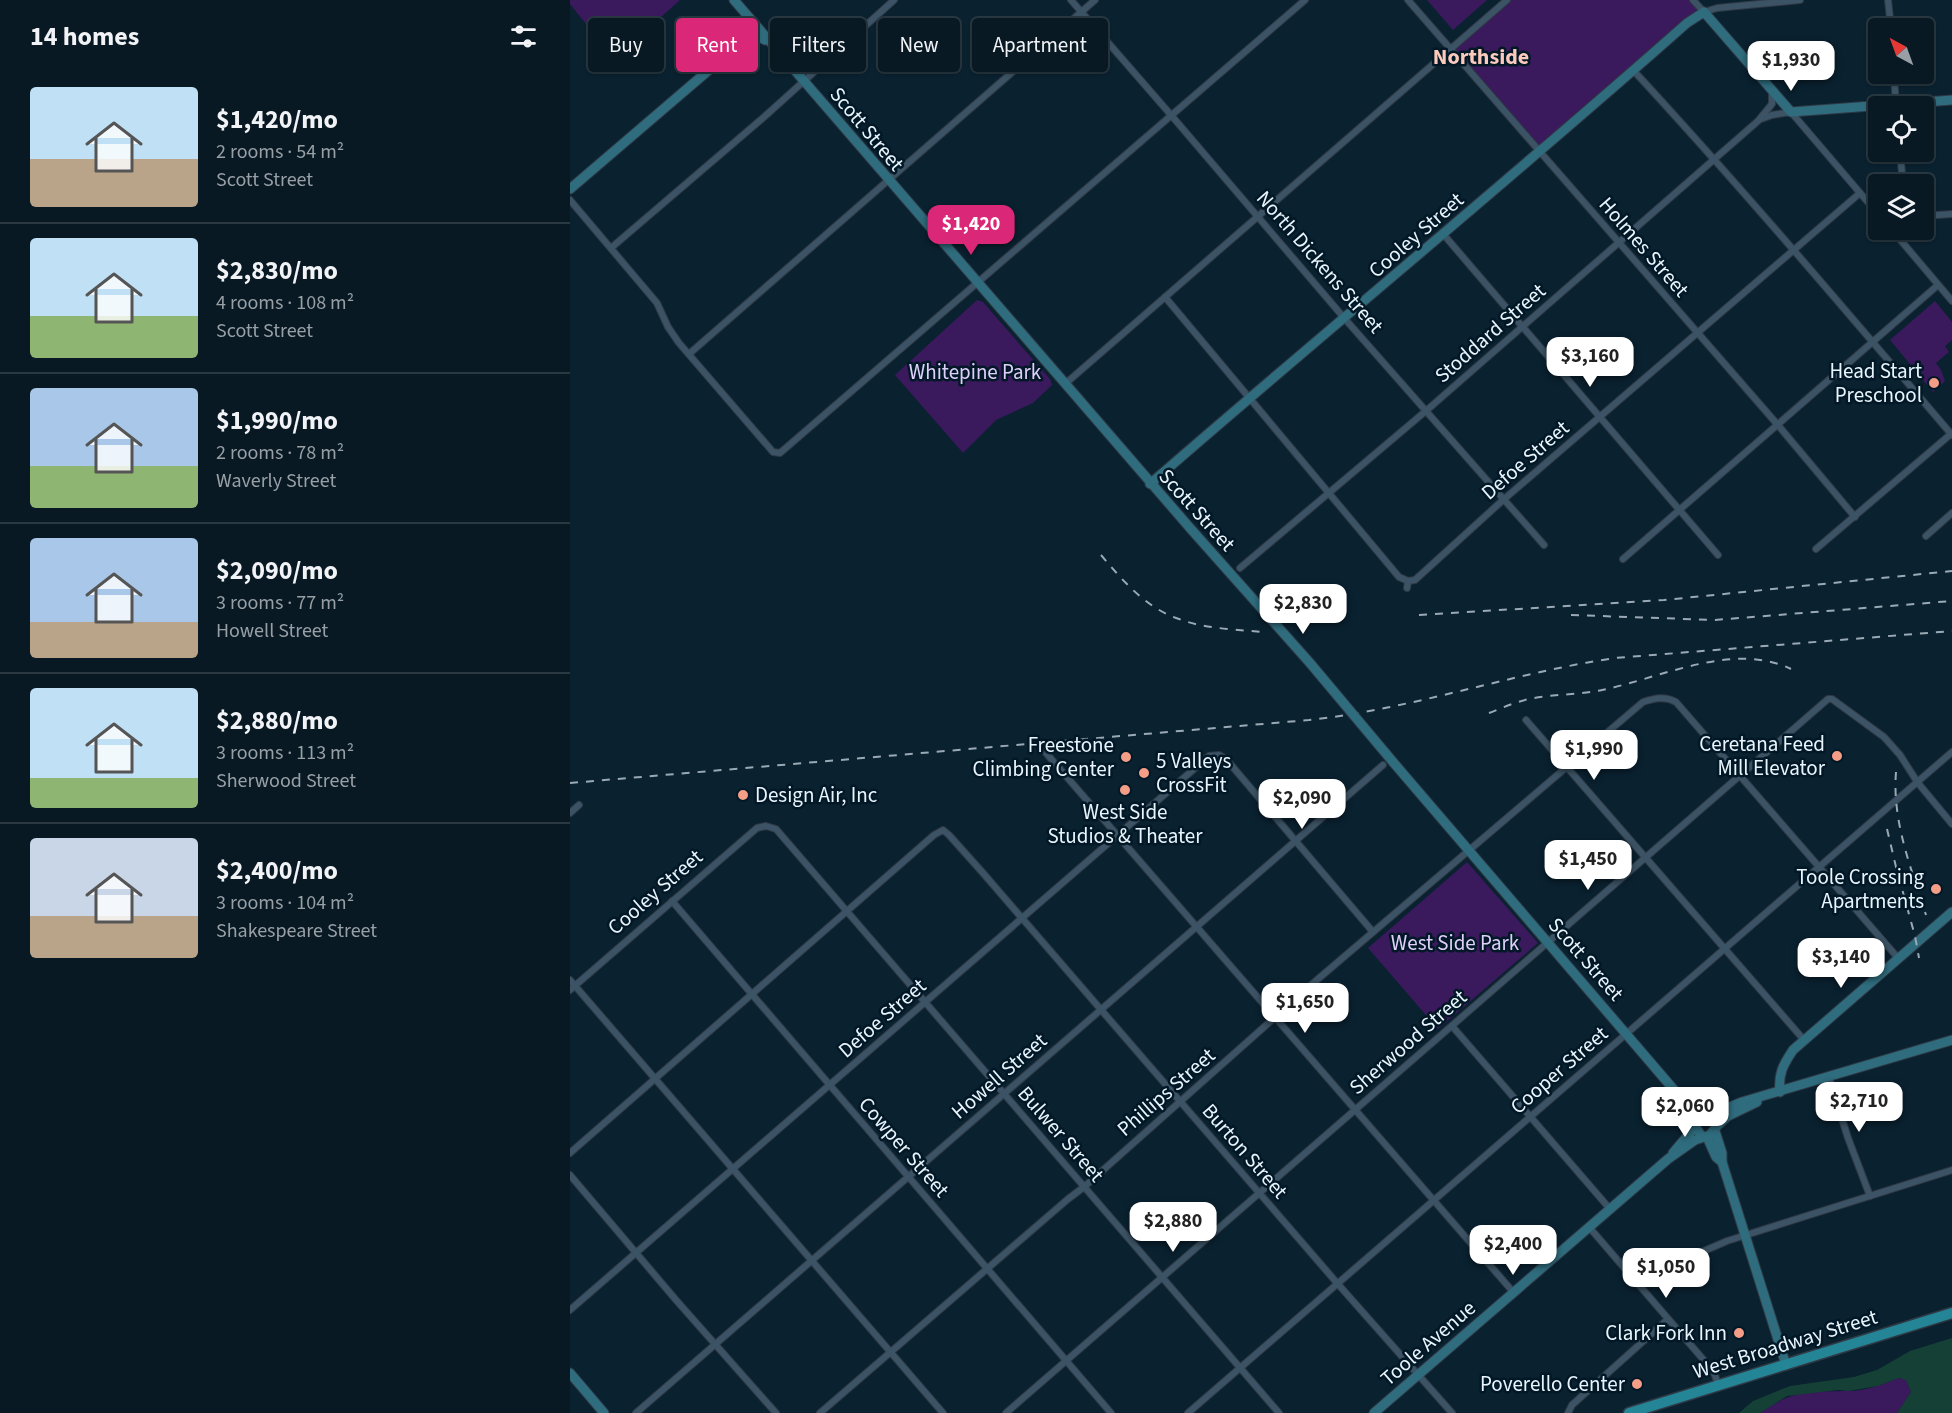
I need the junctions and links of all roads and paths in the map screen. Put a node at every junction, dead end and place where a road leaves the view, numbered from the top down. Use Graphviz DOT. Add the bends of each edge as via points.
graph roads {
  1 [pos="734,0"];
  2 [pos="894,0"];
  3 [pos="1071,0"];
  4 [pos="1095,0"];
  5 [pos="1305,0"];
  6 [pos="1408,0"];
  7 [pos="1507,0"];
  8 [pos="1693,0"];
  9 [pos="1800,0"];
  10 [pos="1888,0"];
  11 [pos="1081,12"];
  12 [pos="1704,12"];
  13 [pos="1890,18"];
  14 [pos="767,40"];
  15 [pos="1450,49"];
  16 [pos="1633,70"];
  17 [pos="802,81"];
  18 [pos="1771,88"];
  19 [pos="1952,100"];
  20 [pos="1934,102"];
  21 [pos="1868,108"];
  22 [pos="1791,112"];
  23 [pos="1172,115"];
  24 [pos="1758,120"];
  25 [pos="1539,151"];
  26 [pos="1714,159"];
  27 [pos="888,181"];
  28 [pos="570,189"];
  29 [pos="1860,193"];
  30 [pos="570,200"];
  31 [pos="1868,202"];
  32 [pos="1952,214"];
  33 [pos="1934,215"];
  34 [pos="1258,216"];
  35 [pos="1444,235"];
  36 [pos="1900,240"];
  37 [pos="1618,243"];
  38 [pos="612,248"];
  39 [pos="1793,250"];
  40 [pos="976,282"];
  41 [pos="1938,285"];
  42 [pos="1165,297"];
  43 [pos="1952,301"];
  44 [pos="1345,319"];
  45 [pos="1522,327"];
  46 [pos="1698,333"];
  47 [pos="1873,341"];
  48 [pos="689,354"];
  49 [pos="1065,384"];
  50 [pos="1249,398"];
  51 [pos="1427,410"];
  52 [pos="1600,418"];
  53 [pos="1777,423"];
  54 [pos="1951,434"];
  55 [pos="1150,484"];
  56 [pos="1328,494"];
  57 [pos="1503,500"];
  58 [pos="1680,510"];
  59 [pos="1952,513"];
  60 [pos="1856,517"];
  61 [pos="1926,536"];
  62 [pos="1544,546"];
  63 [pos="1816,549"];
  64 [pos="1718,555"];
  65 [pos="1623,559"];
  66 [pos="1240,568"];
  67 [pos="1526,720"];
  68 [pos="1952,752"];
  69 [pos="1046,753"];
  70 [pos="1388,763"];
  71 [pos="1566,767"];
  72 [pos="1741,775"];
  73 [pos="1918,783"];
  74 [pos="579,805"];
  75 [pos="570,813"];
  76 [pos="1952,824"];
  77 [pos="766,826"];
  78 [pos="1118,835"];
  79 [pos="1296,842"];
  80 [pos="1469,851"];
  81 [pos="1645,858"];
  82 [pos="1818,866"];
  83 [pos="672,901"];
  84 [pos="847,911"];
  85 [pos="1952,912"];
  86 [pos="1022,919"];
  87 [pos="1197,927"];
  88 [pos="1373,932"];
  89 [pos="1548,943"];
  90 [pos="1724,947"];
  91 [pos="1898,958"];
  92 [pos="572,985"];
  93 [pos="751,994"];
  94 [pos="926,1002"];
  95 [pos="1101,1009"];
  96 [pos="1275,1018"];
  97 [pos="1452,1026"];
  98 [pos="1626,1034"];
  99 [pos="1804,1040"];
  100 [pos="1952,1040"];
  101 [pos="1829,1078"];
  102 [pos="654,1079"];
  103 [pos="828,1086"];
  104 [pos="1780,1092"];
  105 [pos="1004,1093"];
  106 [pos="1764,1097"];
  107 [pos="1681,1098"];
  108 [pos="1180,1101"];
  109 [pos="1355,1110"];
  110 [pos="1707,1116"];
  111 [pos="1530,1117"];
  112 [pos="1695,1126"];
  113 [pos="1710,1133"];
  114 [pos="570,1153"];
  115 [pos="1668,1159"];
  116 [pos="731,1169"];
  117 [pos="1952,1170"];
  118 [pos="570,1175"];
  119 [pos="908,1177"];
  120 [pos="1084,1187"];
  121 [pos="1260,1193"];
  122 [pos="1870,1196"];
  123 [pos="1434,1199"];
  124 [pos="1610,1209"];
  125 [pos="1589,1227"];
  126 [pos="1746,1235"];
  127 [pos="635,1252"];
  128 [pos="812,1261"];
  129 [pos="987,1269"];
  130 [pos="1164,1277"];
  131 [pos="1336,1283"];
  132 [pos="1637,1283"];
  133 [pos="1514,1293"];
  134 [pos="570,1310"];
  135 [pos="1952,1312"];
  136 [pos="1668,1319"];
  137 [pos="715,1345"];
  138 [pos="890,1353"];
  139 [pos="1066,1361"];
  140 [pos="1786,1365"];
  141 [pos="1240,1368"];
  142 [pos="570,1373"];
  143 [pos="1417,1376"];
  144 [pos="1718,1385"];
  145 [pos="604,1413"];
  146 [pos="636,1413"];
  147 [pos="776,1413"];
  148 [pos="820,1413"];
  149 [pos="943,1413"];
  150 [pos="1006,1413"];
  151 [pos="1111,1413"];
  152 [pos="1188,1413"];
  153 [pos="1279,1413"];
  154 [pos="1374,1413"];
  155 [pos="1452,1413"];
  156 [pos="1568,1413"];
  157 [pos="1629,1413"];
  1 -- 14 [label="street, Scott Street"];
  2 -- 17 [label="street"];
  3 -- 11 [label="street, North Dickens Street"];
  4 -- 11 [label="street"];
  5 -- 23 [label="street"];
  6 -- 15 [label="street, Holmes Street"];
  7 -- 15 [label="street"];
  8 -- 12 [label="street"];
  9 -- 12 [label="street"];
  10 -- 13 [label="street"];
  11 -- 23 [label="street, North Dickens Street"];
  11 -- 27 [label="street"];
  12 -- 16 [label="street, Cooley Street"];
  12 -- 18 [label="street"];
  14 -- 17 [label="street, Scott Street"];
  14 -- 28 [label="street" via="756,35 744,40"];
  15 -- 25 [label="street, Holmes Street"];
  15 -- 34 [label="street"];
  16 -- 25 [label="street, Cooley Street"];
  16 -- 26 [label="street"];
  17 -- 27 [label="street, Scott Street"];
  17 -- 38 [label="street"];
  18 -- 22 [label="street"];
  18 -- 24 [label="street, Stoddard Street" via="1772,104"];
  19 -- 20 [label="street"];
  21 -- 22 [label="street"];
  22 -- 24 [label="street, Stoddard Street"];
  22 -- 29 [label="street"];
  23 -- 34 [label="street, North Dickens Street"];
  23 -- 40 [label="street"];
  24 -- 26 [label="street, Stoddard Street"];
  25 -- 35 [label="street, Cooley Street"];
  25 -- 37 [label="street, Holmes Street"];
  26 -- 37 [label="street, Stoddard Street"];
  26 -- 39 [label="street"];
  27 -- 40 [label="street, Scott Street"];
  27 -- 48 [label="street"];
  29 -- 31 [label="street"];
  29 -- 39 [label="street, Defoe Street"];
  30 -- 38 [label="street"];
  32 -- 33 [label="street"];
  34 -- 42 [label="street"];
  34 -- 44 [label="street, North Dickens Street"];
  35 -- 44 [label="street, Cooley Street"];
  35 -- 45 [label="street"];
  36 -- 41 [label="street"];
  37 -- 45 [label="street, Stoddard Street"];
  37 -- 46 [label="street, Holmes Street"];
  38 -- 48 [label="street" via="657,303 671,333"];
  39 -- 46 [label="street, Defoe Street"];
  39 -- 47 [label="street"];
  40 -- 48 [label="street" via="780,453 773,452"];
  40 -- 49 [label="street, Scott Street"];
  41 -- 43 [label="street"];
  41 -- 47 [label="street"];
  42 -- 49 [label="street"];
  42 -- 50 [label="street"];
  44 -- 50 [label="street, Cooley Street"];
  44 -- 51 [label="street, North Dickens Street"];
  45 -- 51 [label="street, Stoddard Street"];
  45 -- 52 [label="street"];
  46 -- 52 [label="street, Defoe Street"];
  46 -- 53 [label="street, Holmes Street"];
  47 -- 53 [label="street"];
  47 -- 54 [label="street"];
  49 -- 55 [label="street, Scott Street"];
  50 -- 55 [label="street, Cooley Street"];
  50 -- 56 [label="street"];
  51 -- 56 [label="street, Stoddard Street"];
  51 -- 57 [label="street, North Dickens Street"];
  52 -- 57 [label="street, Defoe Street"];
  52 -- 58 [label="street"];
  53 -- 58 [label="street"];
  53 -- 60 [label="street, Holmes Street"];
  54 -- 60 [label="street"];
  55 -- 70 [label="street, Scott Street, bridge" via="1310,663"];
  56 -- 57 [label="street, Defoe Street" via="1408,584"];
  56 -- 66 [label="street, Stoddard Street"];
  57 -- 62 [label="street, North Dickens Street"];
  58 -- 64 [label="street"];
  58 -- 65 [label="street"];
  59 -- 61 [label="street"];
  60 -- 63 [label="street"];
  67 -- 71 [label="street"];
  68 -- 73 [label="street, Cooper Street"];
  69 -- 78 [label="street"];
  70 -- 79 [label="street, Howell Street"];
  70 -- 80 [label="street, Scott Street"];
  71 -- 72 [label="street, Phillips Street" via="1643,702 1658,697 1676,702"];
  71 -- 80 [label="street, Phillips Street"];
  71 -- 81 [label="street"];
  72 -- 73 [label="street, Sherwood Street" via="1832,699 1884,737"];
  72 -- 81 [label="street, Sherwood Street"];
  72 -- 82 [label="street"];
  73 -- 76 [label="street"];
  73 -- 82 [label="street, Cooper Street"];
  74 -- 75 [label="street"];
  77 -- 83 [label="street, Cooley Street" via="757,828"];
  77 -- 84 [label="street, Bulwer Street" via="778,831"];
  78 -- 79 [label="street, Defoe Street" via="1205,759 1216,755 1226,759"];
  78 -- 86 [label="street, Defoe Street"];
  78 -- 87 [label="street"];
  79 -- 87 [label="street, Howell Street"];
  79 -- 88 [label="street"];
  80 -- 88 [label="street, Phillips Street"];
  80 -- 89 [label="street, Scott Street"];
  81 -- 89 [label="street, Sherwood Street"];
  81 -- 90 [label="street"];
  82 -- 90 [label="street, Cooper Street"];
  82 -- 91 [label="street"];
  83 -- 92 [label="street, Cooley Street"];
  83 -- 93 [label="street, Cowper Street"];
  84 -- 86 [label="street, Burton Street" via="943,830"];
  84 -- 93 [label="street"];
  84 -- 94 [label="street, Bulwer Street"];
  85 -- 91 [label="street"];
  86 -- 94 [label="street, Defoe Street"];
  86 -- 95 [label="street, Burton Street"];
  87 -- 95 [label="street, Howell Street"];
  87 -- 96 [label="street"];
  88 -- 96 [label="street, Phillips Street"];
  89 -- 97 [label="street, Sherwood Street"];
  89 -- 98 [label="street, Scott Street"];
  90 -- 98 [label="street, Cooper Street"];
  90 -- 99 [label="street"];
  91 -- 99 [label="street"];
  92 -- 102 [label="street"];
  93 -- 102 [label="street"];
  93 -- 103 [label="street, Cowper Street"];
  94 -- 103 [label="street, Defoe Street"];
  94 -- 105 [label="street, Bulwer Street"];
  95 -- 105 [label="street, Howell Street"];
  95 -- 108 [label="street, Burton Street"];
  96 -- 108 [label="street, Phillips Street"];
  96 -- 109 [label="street"];
  97 -- 109 [label="street, Sherwood Street"];
  97 -- 111 [label="street"];
  98 -- 107 [label="street, Scott Street"];
  98 -- 111 [label="street, Cooper Street"];
  99 -- 104 [label="street" via="1782,1065"];
  100 -- 101 [label="street, Toole Avenue"];
  101 -- 104 [label="street, Toole Avenue"];
  101 -- 122 [label="street"];
  102 -- 114 [label="street"];
  102 -- 116 [label="street"];
  103 -- 116 [label="street, Defoe Street"];
  103 -- 119 [label="street, Cowper Street"];
  104 -- 106 [label="street, Toole Avenue"];
  105 -- 119 [label="street, Howell Street"];
  105 -- 120 [label="street, Bulwer Street"];
  106 -- 110 [label="street, Toole Avenue"];
  106 -- 113 [label="street, Toole Avenue" via="1728,1116"];
  107 -- 110 [label="street"];
  107 -- 112 [label="street"];
  108 -- 120 [label="street, Phillips Street"];
  108 -- 121 [label="street, Burton Street"];
  109 -- 121 [label="street, Sherwood Street"];
  109 -- 123 [label="street"];
  110 -- 112 [label="street, Toole Avenue"];
  110 -- 113 [label="street" via="1714,1121"];
  111 -- 123 [label="street, Cooper Street"];
  111 -- 124 [label="street"];
  112 -- 113 [label="street"];
  112 -- 115 [label="street, Toole Avenue"];
  113 -- 115 [label="street, Toole Avenue"];
  113 -- 126 [label="street" via="1722,1153"];
  115 -- 124 [label="street, Toole Avenue"];
  116 -- 127 [label="street, Defoe Street"];
  116 -- 128 [label="street"];
  117 -- 122 [label="street"];
  118 -- 127 [label="street"];
  119 -- 128 [label="street, Howell Street"];
  119 -- 129 [label="street, Cowper Street"];
  120 -- 129 [label="street, Phillips Street"];
  120 -- 130 [label="street, Bulwer Street"];
  121 -- 130 [label="street, Sherwood Street"];
  121 -- 131 [label="street, Burton Street"];
  122 -- 126 [label="street"];
  123 -- 131 [label="street, Cooper Street"];
  123 -- 133 [label="street"];
  124 -- 125 [label="street, Toole Avenue"];
  125 -- 132 [label="street"];
  125 -- 133 [label="street, Toole Avenue"];
  126 -- 132 [label="street" via="1692,1255"];
  126 -- 140 [label="street"];
  127 -- 134 [label="street, Defoe Street"];
  127 -- 137 [label="street"];
  128 -- 137 [label="street, Howell Street"];
  128 -- 138 [label="street"];
  129 -- 138 [label="street, Phillips Street"];
  129 -- 139 [label="street, Cowper Street"];
  130 -- 139 [label="street, Sherwood Street"];
  130 -- 141 [label="street, Bulwer Street"];
  131 -- 141 [label="street, Cooper Street"];
  131 -- 143 [label="street, Burton Street"];
  132 -- 136 [label="street"];
  133 -- 143 [label="street, Toole Avenue"];
  135 -- 140 [label="main road, West Broadway Street"];
  136 -- 144 [label="street" via="1708,1365"];
  136 -- 156 [label="street" via="1572,1405"];
  137 -- 146 [label="street, Howell Street"];
  137 -- 147 [label="street"];
  138 -- 148 [label="street, Phillips Street"];
  138 -- 149 [label="street"];
  139 -- 150 [label="street, Sherwood Street"];
  139 -- 151 [label="street, Cowper Street"];
  140 -- 144 [label="main road, West Broadway Street"];
  141 -- 152 [label="street, Cooper Street"];
  141 -- 153 [label="street, Bulwer Street"];
  142 -- 145 [label="street"];
  143 -- 154 [label="street, Toole Avenue"];
  143 -- 155 [label="street, Burton Street"];
  144 -- 157 [label="main road, West Broadway Street"];
}
